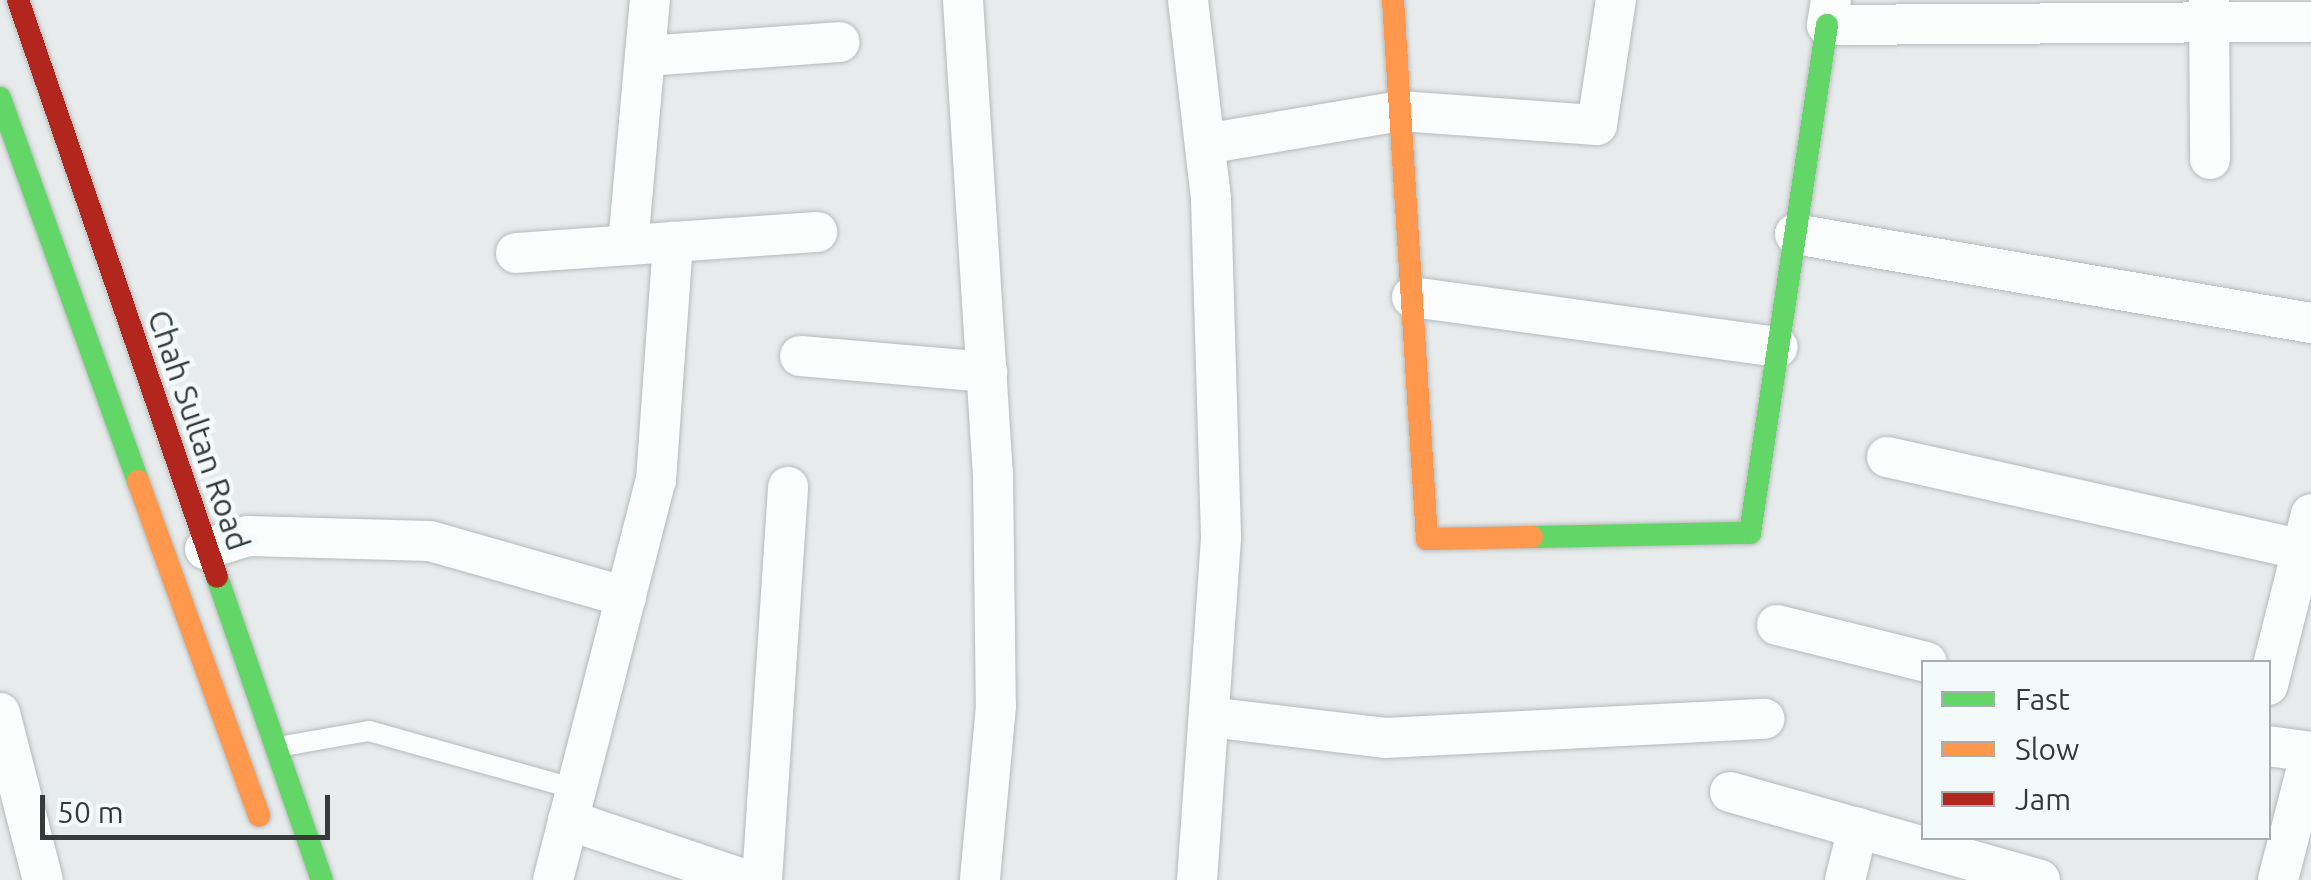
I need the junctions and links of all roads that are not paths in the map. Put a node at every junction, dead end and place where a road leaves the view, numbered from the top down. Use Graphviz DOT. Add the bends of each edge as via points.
graph roads {
  1 [pos="18,0"];
  2 [pos="650,0"];
  3 [pos="963,0"];
  4 [pos="1188,0"];
  5 [pos="1393,0"];
  6 [pos="1616,0"];
  7 [pos="2209,12"];
  8 [pos="1829,13"];
  9 [pos="2311,22"];
  10 [pos="840,42"];
  11 [pos="645,56"];
  12 [pos="0,98"];
  13 [pos="1400,111"];
  14 [pos="1205,144"];
  15 [pos="2210,159"];
  16 [pos="818,232"];
  17 [pos="1795,234"];
  18 [pos="672,242"];
  19 [pos="628,245"];
  20 [pos="516,252"];
  21 [pos="1412,297"];
  22 [pos="2311,323"];
  23 [pos="1778,347"];
  24 [pos="800,356"];
  25 [pos="987,372"];
  26 [pos="1887,457"];
  27 [pos="788,487"];
  28 [pos="2306,532"];
  29 [pos="205,549"];
  30 [pos="626,597"];
  31 [pos="1777,625"];
  32 [pos="1921,661"];
  33 [pos="2271,674"];
  34 [pos="0,714"];
  35 [pos="1209,717"];
  36 [pos="1765,719"];
  37 [pos="2271,746"];
  38 [pos="275,747"];
  39 [pos="1730,792"];
  40 [pos="572,805"];
  41 [pos="2303,819"];
  42 [pos="1858,828"];
  43 [pos="269,844"];
  44 [pos="43,880"];
  45 [pos="322,880"];
  46 [pos="553,880"];
  47 [pos="746,880"];
  48 [pos="762,880"];
  49 [pos="980,880"];
  50 [pos="1197,880"];
  51 [pos="1844,880"];
  52 [pos="2040,880"];
  53 [pos="2278,880"];
  1 -- 29 [label="main road, Chah Sultan Road"];
  2 -- 11 [label="street"];
  3 -- 25 [label="street"];
  4 -- 14 [label="street"];
  5 -- 13 [label="main road"];
  6 -- 13 [label="street" via="1597,124"];
  7 -- 8 [label="street"];
  7 -- 9 [label="street"];
  7 -- 15 [label="street"];
  8 -- 17 [label="main road"];
  10 -- 11 [label="street"];
  11 -- 19 [label="street"];
  12 -- 43 [label="main road"];
  13 -- 14 [label="street"];
  13 -- 21 [label="main road"];
  14 -- 35 [label="street" via="1221,538"];
  16 -- 18 [label="street"];
  17 -- 22 [label="street"];
  17 -- 23 [label="main road"];
  18 -- 19 [label="street"];
  18 -- 30 [label="street" via="656,480"];
  19 -- 20 [label="street"];
  21 -- 23 [label="street"];
  21 -- 23 [label="main road" via="1427,539 1750,534"];
  24 -- 25 [label="street"];
  25 -- 49 [label="street" via="996,706"];
  26 -- 28 [label="street"];
  27 -- 48 [label="street"];
  28 -- 33 [label="street"];
  29 -- 30 [label="street" via="248,536 430,541"];
  29 -- 38 [label="main road, Chah Sultan Road"];
  30 -- 40 [label="street"];
  31 -- 32 [label="street"];
  34 -- 44 [label="street"];
  35 -- 36 [label="street" via="1385,738"];
  35 -- 50 [label="street"];
  37 -- 41 [label="street" via="2311,752"];
  38 -- 40 [label="lane" via="369,731"];
  38 -- 45 [label="main road, Chah Sultan Road"];
  39 -- 42 [label="street"];
  40 -- 46 [label="street"];
  40 -- 47 [label="street"];
  41 -- 53 [label="street"];
  42 -- 51 [label="street"];
  42 -- 52 [label="street"];
}
